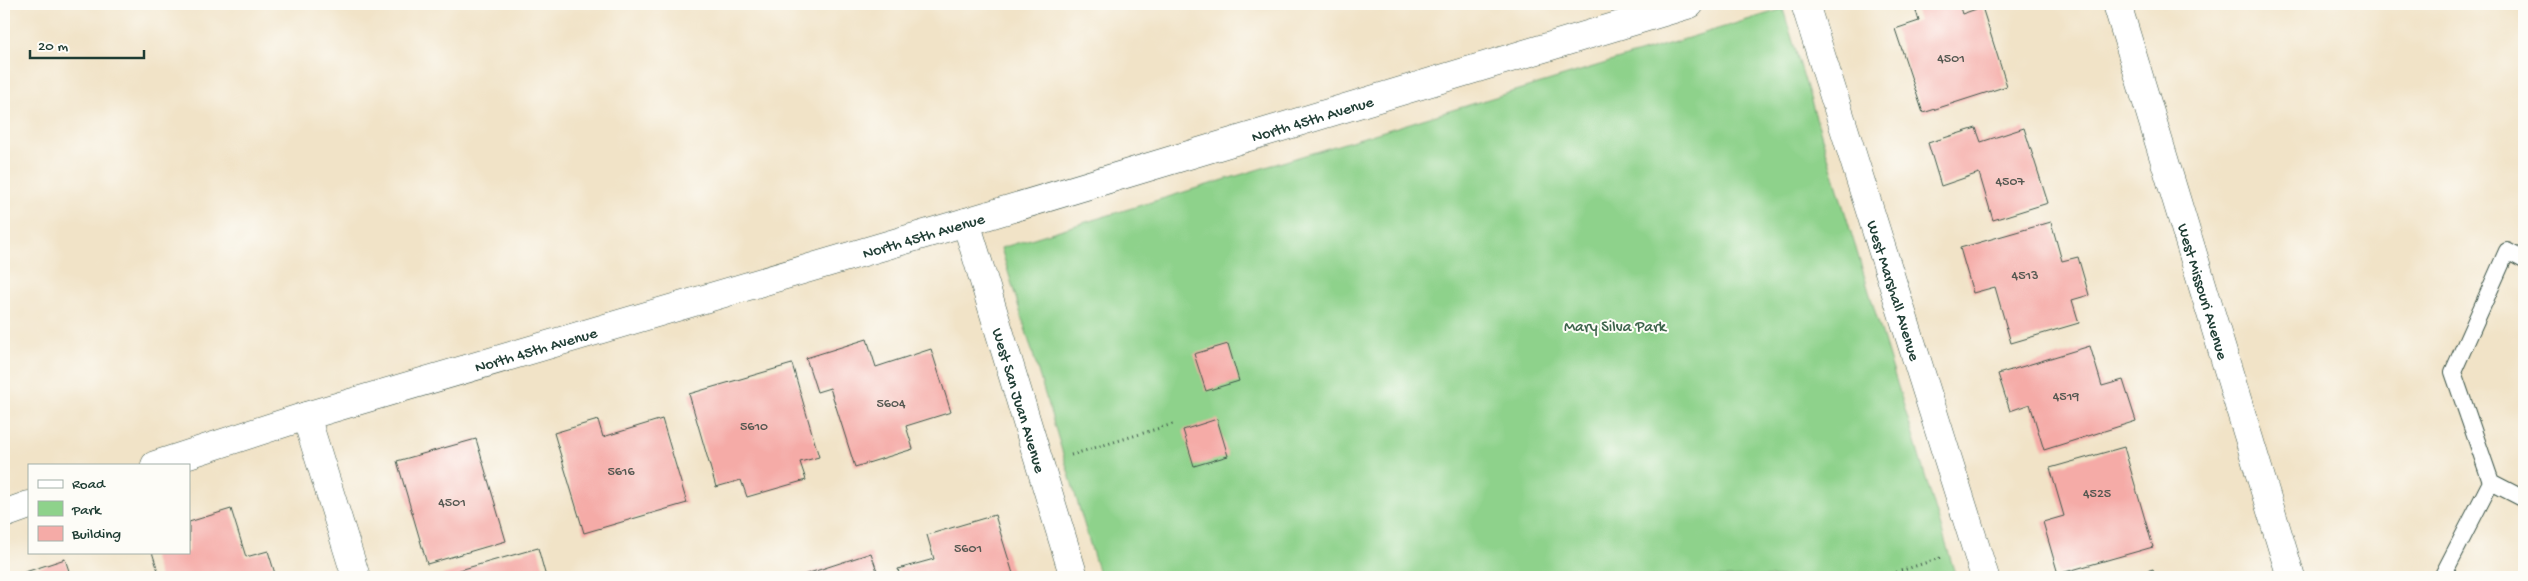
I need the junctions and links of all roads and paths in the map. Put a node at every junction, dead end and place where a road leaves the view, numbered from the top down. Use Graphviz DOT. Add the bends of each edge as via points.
graph roads {
  1 [pos="1690,4"];
  2 [pos="1805,4"];
  3 [pos="2117,4"];
  4 [pos="966,222"];
  5 [pos="2524,260"];
  6 [pos="306,416"];
  7 [pos="1173,424"];
  8 [pos="159,464"];
  9 [pos="1040,465"];
  10 [pos="2492,482"];
  11 [pos="2524,499"];
  12 [pos="28,506"];
  13 [pos="4,514"];
  14 [pos="1975,546"];
  15 [pos="356,577"];
  16 [pos="1074,577"];
  17 [pos="1882,577"];
  18 [pos="1985,577"];
  19 [pos="2291,577"];
  20 [pos="2442,577"];
  1 -- 4 [label="street, North 45th Avenue"];
  2 -- 14 [label="street, West Marshall Avenue"];
  3 -- 19 [label="street, West Missouri Avenue"];
  4 -- 6 [label="street, North 45th Avenue"];
  4 -- 9 [label="street, West San Juan Avenue"];
  5 -- 10 [label="lane" via="2507,251 2452,372"];
  6 -- 8 [label="street, North 45th Avenue"];
  6 -- 15 [label="street"];
  7 -- 9 [label="path"];
  9 -- 16 [label="street, West San Juan Avenue"];
  10 -- 11 [label="lane"];
  10 -- 20 [label="lane"];
  12 -- 13 [label="street"];
  14 -- 17 [label="path"];
  14 -- 18 [label="street, West Marshall Avenue"];
}
